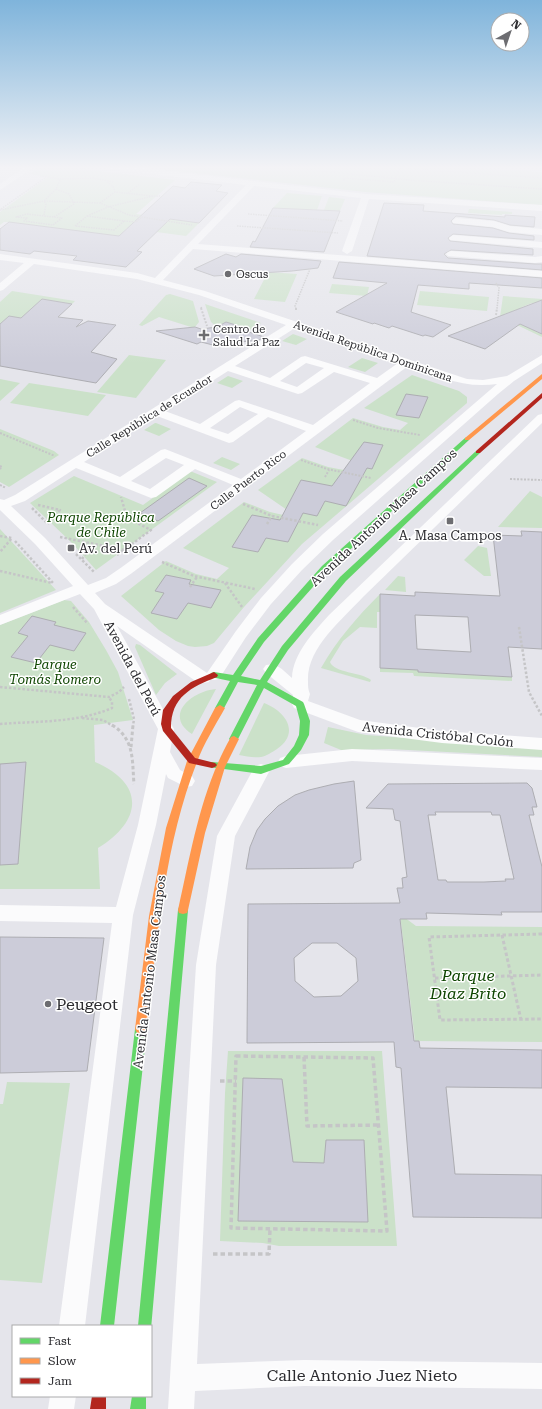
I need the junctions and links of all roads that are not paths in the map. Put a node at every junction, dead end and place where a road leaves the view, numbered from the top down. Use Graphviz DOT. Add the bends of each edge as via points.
graph roads {
  1 [pos="205,232"];
  2 [pos="354,232"];
  3 [pos="454,232"];
  4 [pos="453,238"];
  5 [pos="542,245"];
  6 [pos="192,246"];
  7 [pos="347,252"];
  8 [pos="451,254"];
  9 [pos="0,257"];
  10 [pos="542,259"];
  11 [pos="32,261"];
  12 [pos="177,261"];
  13 [pos="52,264"];
  14 [pos="449,267"];
  15 [pos="16,274"];
  16 [pos="542,274"];
  17 [pos="137,276"];
  18 [pos="158,280"];
  19 [pos="178,286"];
  20 [pos="0,288"];
  21 [pos="294,324"];
  22 [pos="542,358"];
  23 [pos="406,362"];
  24 [pos="227,367"];
  25 [pos="332,368"];
  26 [pos="542,376"];
  27 [pos="510,379"];
  28 [pos="271,382"];
  29 [pos="378,382"];
  30 [pos="466,382"];
  31 [pos="542,395"];
  32 [pos="484,401"];
  33 [pos="156,412"];
  34 [pos="266,413"];
  35 [pos="542,417"];
  36 [pos="202,429"];
  37 [pos="315,430"];
  38 [pos="75,463"];
  39 [pos="194,464"];
  40 [pos="122,482"];
  41 [pos="243,484"];
  42 [pos="2,504"];
  43 [pos="84,589"];
  44 [pos="100,607"];
  45 [pos="0,620"];
  46 [pos="271,669"];
  47 [pos="208,676"];
  48 [pos="236,677"];
  49 [pos="262,683"];
  50 [pos="301,699"];
  51 [pos="166,729"];
  52 [pos="542,744"];
  53 [pos="162,753"];
  54 [pos="192,761"];
  55 [pos="286,762"];
  56 [pos="542,764"];
  57 [pos="220,767"];
  58 [pos="261,770"];
  59 [pos="186,781"];
  60 [pos="0,913"];
  61 [pos="123,915"];
  62 [pos="72,1325"];
  63 [pos="107,1325"];
  64 [pos="146,1325"];
  65 [pos="542,1376"];
  66 [pos="183,1378"];
  67 [pos="63,1397"];
  68 [pos="99,1397"];
  69 [pos="139,1397"];
  70 [pos="61,1409"];
  71 [pos="98,1409"];
  72 [pos="138,1409"];
  73 [pos="181,1409"];
  1 -- 6 [label="street"];
  2 -- 7 [label="street"];
  3 -- 4 [label="street"];
  4 -- 5 [label="street"];
  4 -- 8 [label="street"];
  6 -- 12 [label="street"];
  6 -- 14 [label="street"];
  8 -- 10 [label="street"];
  8 -- 14 [label="street"];
  9 -- 11 [label="street, Avenida República Dominicana"];
  11 -- 13 [label="street, Avenida República Dominicana"];
  11 -- 15 [label="street"];
  12 -- 17 [label="street"];
  12 -- 18 [label="street"];
  12 -- 19 [label="street"];
  13 -- 15 [label="street"];
  13 -- 17 [label="street, Avenida República Dominicana"];
  14 -- 16 [label="street"];
  15 -- 20 [label="street"];
  17 -- 18 [label="street, Avenida República Dominicana"];
  18 -- 19 [label="street, Avenida República Dominicana"];
  19 -- 21 [label="street, Avenida República Dominicana"];
  21 -- 23 [label="street, Avenida República Dominicana"];
  21 -- 24 [label="street, Calle República de Ecuador"];
  22 -- 27 [label="street, Avenida Antonio Masa Campos"];
  23 -- 29 [label="street, Calle Puerto Rico"];
  23 -- 30 [label="street, Avenida República Dominicana"];
  24 -- 28 [label="street"];
  24 -- 33 [label="street, Calle República de Ecuador"];
  25 -- 28 [label="street" via="298,391"];
  25 -- 28 [label="street" via="305,359"];
  25 -- 29 [label="street"];
  26 -- 48 [label="highway, Avenida Antonio Masa Campos" via="475,432 325,568 261,640"];
  27 -- 30 [label="street, Avenida República Dominicana" via="483,383"];
  27 -- 32 [label="street, Avenida Antonio Masa Campos"];
  29 -- 37 [label="street, Calle Puerto Rico"];
  30 -- 32 [label="street, Avenida República Dominicana" via="476,388"];
  31 -- 46 [label="highway, Avenida Antonio Masa Campos" via="347,576 285,648"];
  32 -- 47 [label="street, Avenida Antonio Masa Campos" via="297,567 274,592"];
  33 -- 36 [label="street"];
  33 -- 38 [label="street, Calle República de Ecuador"];
  34 -- 36 [label="street" via="229,439"];
  34 -- 36 [label="street" via="239,403"];
  34 -- 37 [label="street"];
  35 -- 50 [label="street" via="332,622 306,654 300,673"];
  37 -- 41 [label="street, Calle Puerto Rico"];
  38 -- 40 [label="street"];
  38 -- 42 [label="street, Calle República de Ecuador" via="20,498"];
  39 -- 40 [label="street" via="165,453"];
  39 -- 40 [label="street" via="151,494"];
  39 -- 41 [label="street"];
  41 -- 43 [label="street, Calle Puerto Rico" via="111,581"];
  42 -- 43 [label="street, Avenida del Perú" via="40,540"];
  43 -- 44 [label="street, Avenida del Perú"];
  43 -- 45 [label="street, Calle Puerto Rico"];
  44 -- 47 [label="street, Avenida del Perú"];
  44 -- 51 [label="street, Avenida del Perú"];
  46 -- 49 [label="highway, Avenida Antonio Masa Campos"];
  46 -- 50 [label="street, Avenida Cristóbal Colón"];
  47 -- 48 [label="highway"];
  47 -- 51 [label="highway" via="182,692 168,709"];
  48 -- 49 [label="highway"];
  48 -- 54 [label="highway, Avenida Antonio Masa Campos"];
  49 -- 50 [label="highway"];
  49 -- 57 [label="highway, Avenida Antonio Masa Campos"];
  50 -- 52 [label="street, Avenida Cristóbal Colón" via="358,726 442,737"];
  50 -- 55 [label="highway" via="305,721 304,735 298,748"];
  51 -- 53 [label="street, Avenida Antonio Masa Campos"];
  51 -- 54 [label="highway"];
  53 -- 59 [label="street" via="174,774"];
  53 -- 61 [label="street, Avenida Antonio Masa Campos" via="147,825"];
  54 -- 57 [label="highway"];
  54 -- 59 [label="highway, Avenida Antonio Masa Campos"];
  55 -- 56 [label="street, Avenida Cristóbal Colón" via="352,755"];
  55 -- 58 [label="highway"];
  57 -- 58 [label="highway"];
  57 -- 64 [label="highway, Avenida Antonio Masa Campos" via="200,833 182,916"];
  58 -- 66 [label="street" via="226,836 206,965"];
  59 -- 63 [label="highway, Avenida Antonio Masa Campos" via="171,828 154,916"];
  60 -- 61 [label="street"];
  61 -- 62 [label="street, Avenida Antonio Masa Campos"];
  65 -- 66 [label="street, Calle Antonio Juez Nieto" via="304,1373"];
  66 -- 73 [label="street"];
  67 -- 70 [label="street"];
  68 -- 71 [label="highway"];
  69 -- 72 [label="highway"];
}
